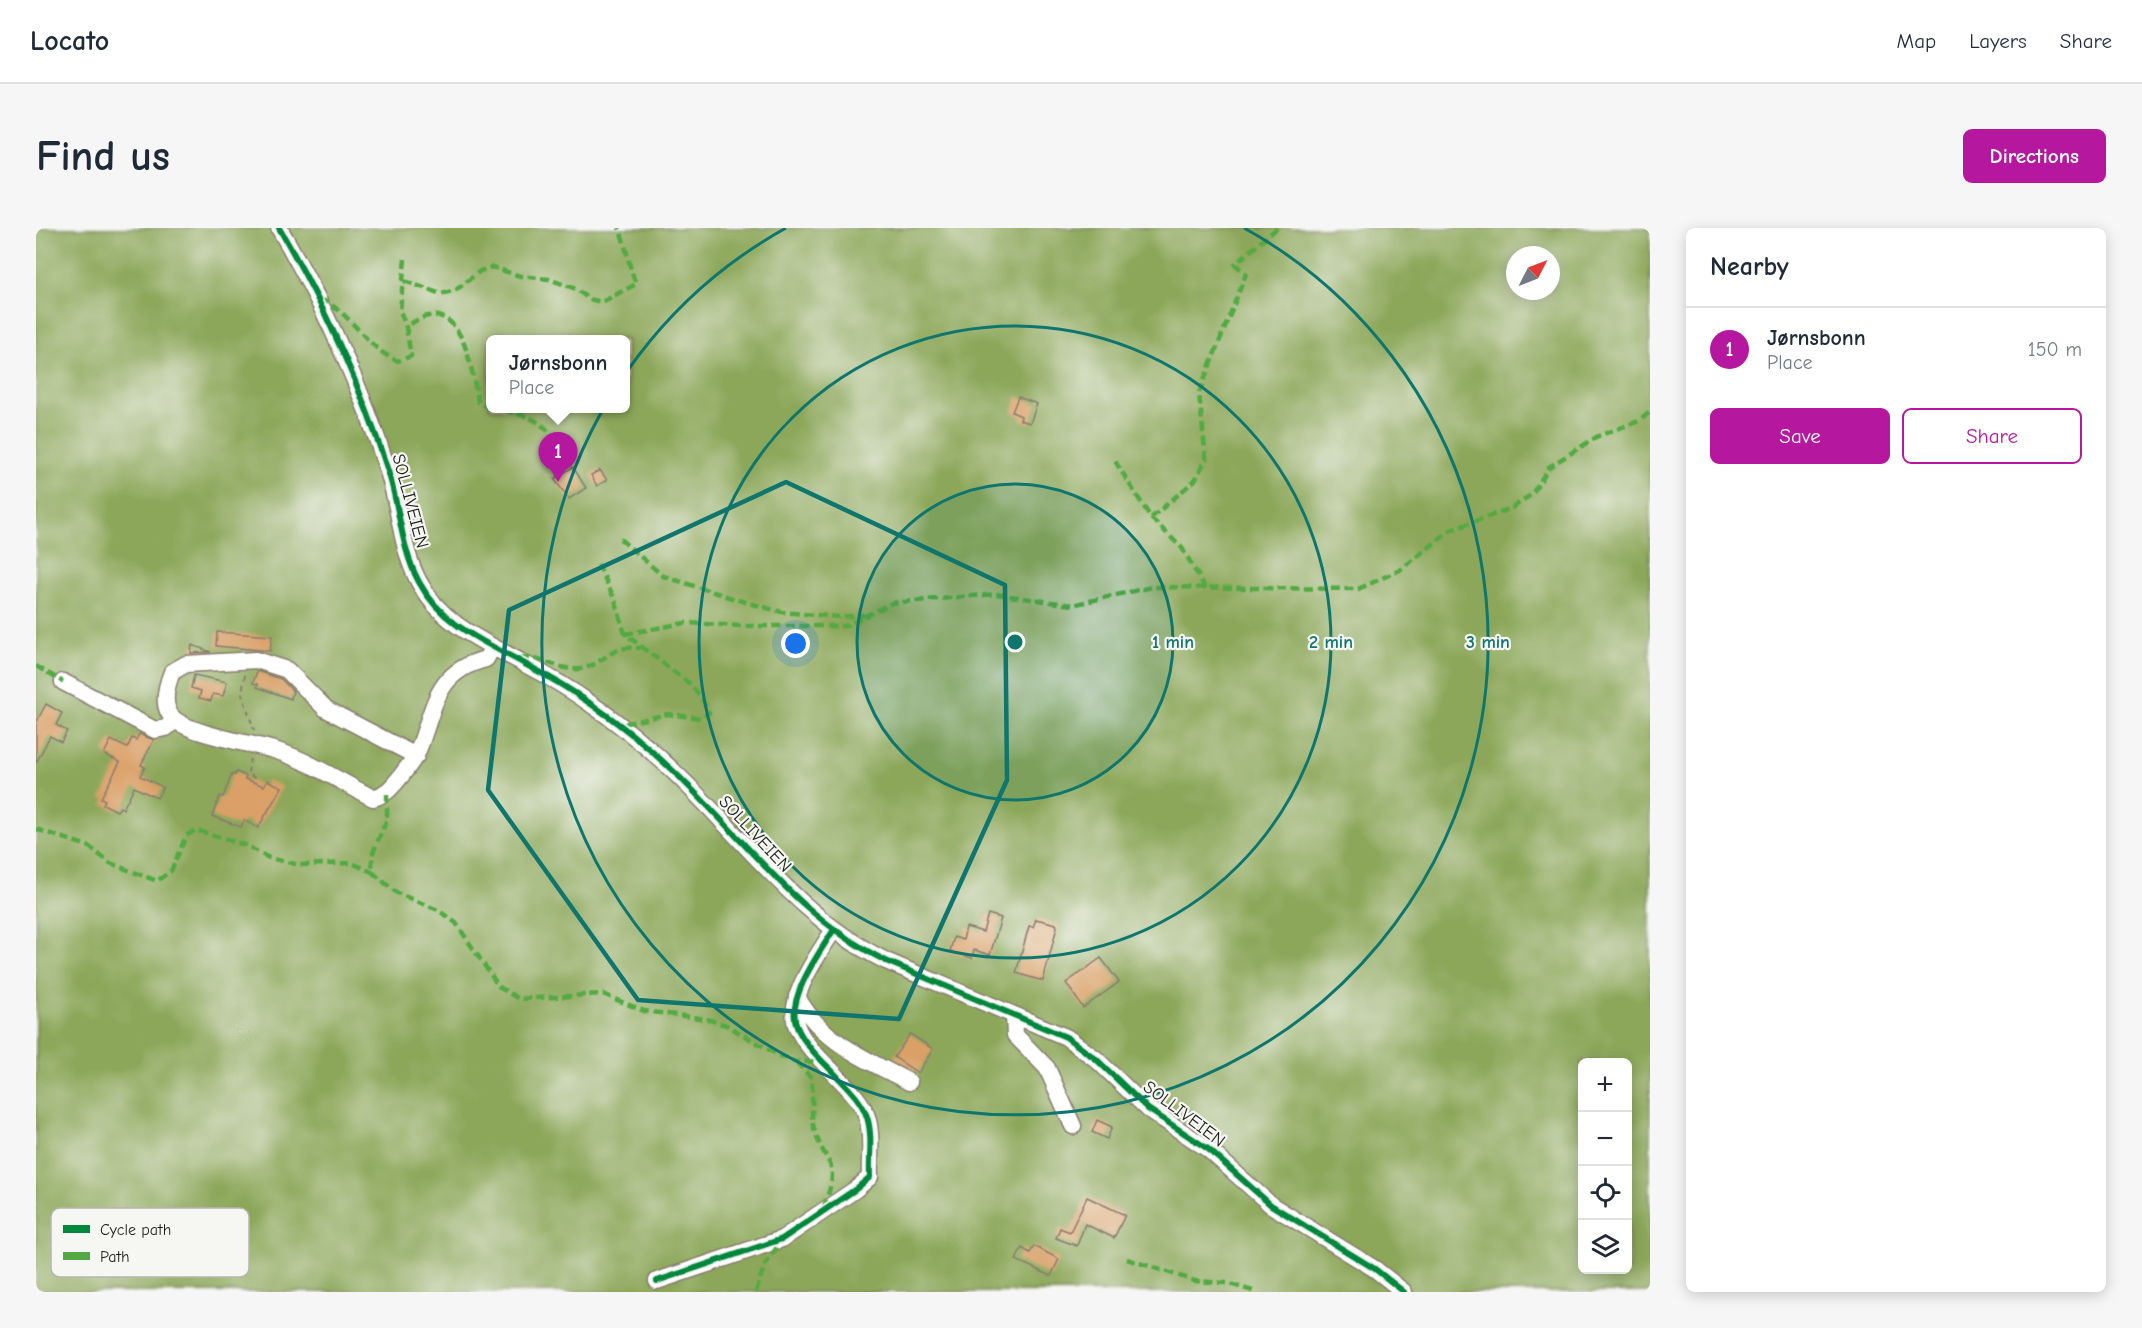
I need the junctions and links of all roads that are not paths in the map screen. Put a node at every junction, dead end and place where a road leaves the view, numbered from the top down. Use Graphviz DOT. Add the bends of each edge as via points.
graph roads {
  1 [pos="279,228"];
  2 [pos="492,648"];
  3 [pos="63,682"];
  4 [pos="175,720"];
  5 [pos="416,756"];
  6 [pos="833,931"];
  7 [pos="797,996"];
  8 [pos="1014,1016"];
  9 [pos="909,1082"];
  10 [pos="1072,1126"];
  11 [pos="657,1281"];
  12 [pos="1404,1292"];
  1 -- 2 [label="street, SOLLIVEIEN" via="369,413 389,472 405,547 419,582 451,622"];
  2 -- 5 [label="street" via="486,658 466,663 447,678"];
  2 -- 6 [label="street, SOLLIVEIEN" via="525,663 591,704 642,743"];
  3 -- 4 [label="street" via="154,730 166,728"];
  4 -- 5 [label="street" via="252,750 280,752 373,798 387,794"];
  4 -- 5 [label="street" via="165,699 172,672 186,664 256,660 287,670 326,709"];
  6 -- 7 [label="street"];
  6 -- 8 [label="street, SOLLIVEIEN" via="886,961"];
  7 -- 9 [label="street" via="827,1035"];
  7 -- 11 [label="street" via="795,1024 801,1036 858,1098 867,1118 870,1177 782,1239"];
  8 -- 10 [label="street" via="1015,1035 1047,1068"];
  8 -- 12 [label="street, SOLLIVEIEN" via="1081,1045 1148,1109 1208,1149 1271,1205 1375,1269"];
}
